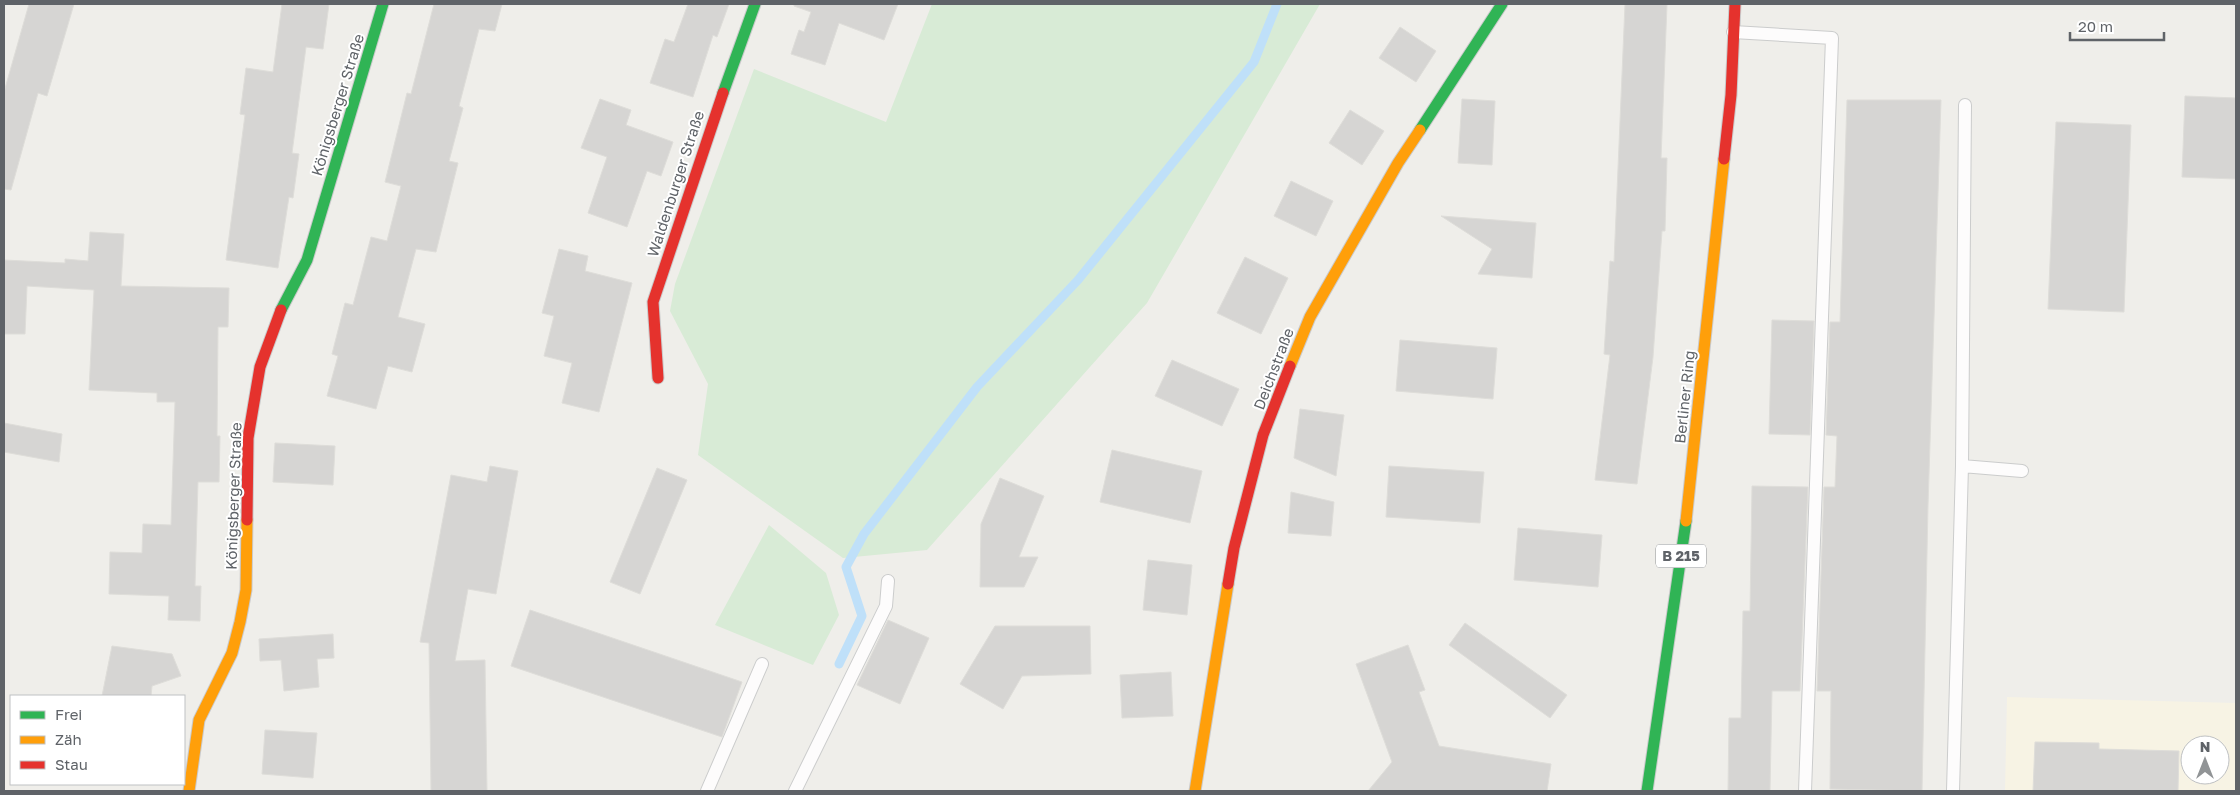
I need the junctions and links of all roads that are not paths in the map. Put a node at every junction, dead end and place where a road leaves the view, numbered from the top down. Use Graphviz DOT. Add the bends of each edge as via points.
graph roads {
  1 [pos="384,4"];
  2 [pos="755,4"];
  3 [pos="1502,4"];
  4 [pos="1735,4"];
  5 [pos="1734,32"];
  6 [pos="1965,105"];
  7 [pos="658,378"];
  8 [pos="1962,466"];
  9 [pos="2022,471"];
  10 [pos="888,581"];
  11 [pos="762,664"];
  12 [pos="189,791"];
  13 [pos="707,791"];
  14 [pos="795,791"];
  15 [pos="1194,791"];
  16 [pos="1646,791"];
  17 [pos="1806,791"];
  18 [pos="1953,791"];
  1 -- 12 [label="street, Königsberger Straße" via="307,260 282,306 260,367 248,438 246,590 232,653 199,720"];
  2 -- 7 [label="street, Waldenburger Straße" via="653,302"];
  3 -- 15 [label="street, Deichstraße" via="1398,163 1310,317 1263,435 1234,548"];
  4 -- 5 [label="street, Berliner Ring / B 215"];
  5 -- 16 [label="street, Berliner Ring / B 215" via="1731,95 1687,516"];
  5 -- 17 [label="lane" via="1832,38"];
  6 -- 8 [label="lane"];
  8 -- 9 [label="lane"];
  8 -- 18 [label="lane"];
  10 -- 14 [label="lane" via="886,606"];
  11 -- 13 [label="lane"];
}
